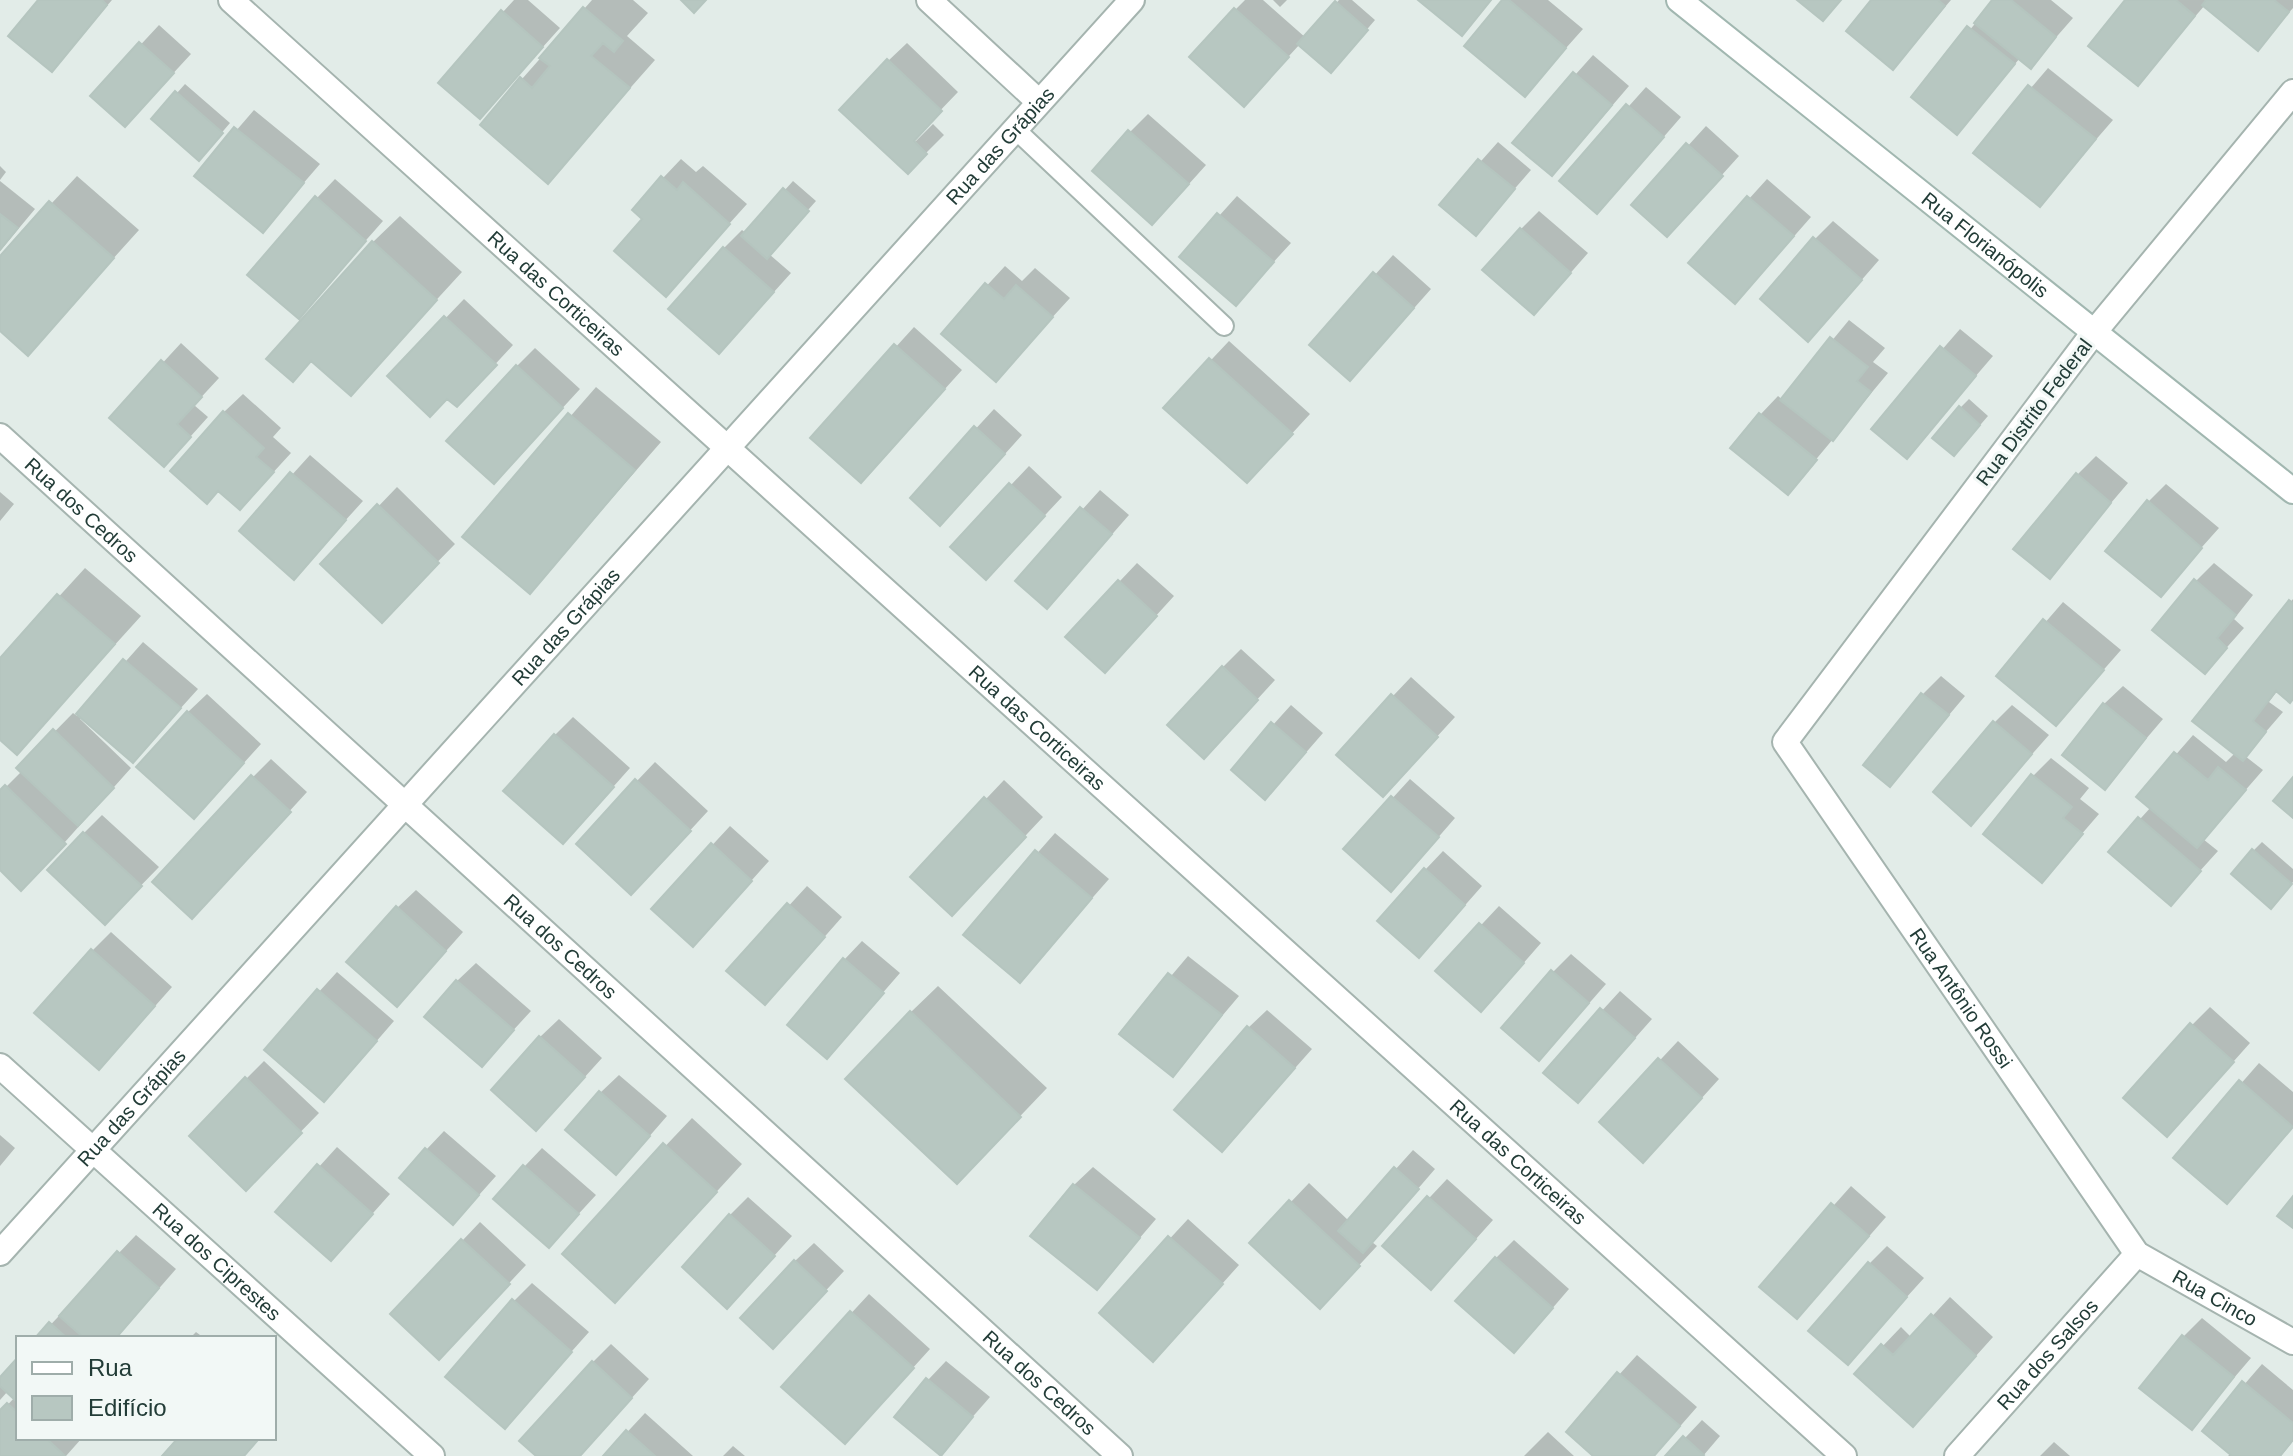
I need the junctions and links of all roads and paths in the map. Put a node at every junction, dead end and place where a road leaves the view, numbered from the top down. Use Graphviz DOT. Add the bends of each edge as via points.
graph roads {
  1 [pos="231,0"];
  2 [pos="929,0"];
  3 [pos="1132,0"];
  4 [pos="1679,0"];
  5 [pos="2293,92"];
  6 [pos="1039,102"];
  7 [pos="1015,129"];
  8 [pos="1224,326"];
  9 [pos="2095,331"];
  10 [pos="0,436"];
  11 [pos="727,447"];
  12 [pos="2293,491"];
  13 [pos="1785,742"];
  14 [pos="405,804"];
  15 [pos="0,1066"];
  16 [pos="93,1150"];
  17 [pos="0,1253"];
  18 [pos="2137,1254"];
  19 [pos="2293,1342"];
  20 [pos="432,1456"];
  21 [pos="1120,1456"];
  22 [pos="1844,1456"];
  23 [pos="1957,1456"];
  1 -- 11 [label="street, Rua das Corticeiras"];
  2 -- 6 [label="street"];
  3 -- 6 [label="street, Rua das Grápias"];
  4 -- 9 [label="street, Rua Florianópolis"];
  5 -- 9 [label="street, Rua Distrito Federal"];
  6 -- 7 [label="street, Rua das Grápias"];
  7 -- 8 [label="lane"];
  7 -- 11 [label="street, Rua das Grápias"];
  9 -- 12 [label="street, Rua Florianópolis"];
  9 -- 13 [label="street, Rua Distrito Federal"];
  10 -- 14 [label="street, Rua dos Cedros"];
  11 -- 14 [label="street, Rua das Grápias"];
  11 -- 22 [label="street, Rua das Corticeiras"];
  13 -- 18 [label="street, Rua Antônio Rossi"];
  14 -- 16 [label="street, Rua das Grápias"];
  14 -- 21 [label="street, Rua dos Cedros"];
  15 -- 16 [label="street, Rua dos Ciprestes"];
  16 -- 17 [label="street, Rua das Grápias"];
  16 -- 20 [label="street, Rua dos Ciprestes"];
  18 -- 19 [label="street, Rua Cinco"];
  18 -- 23 [label="street, Rua dos Salsos"];
}
